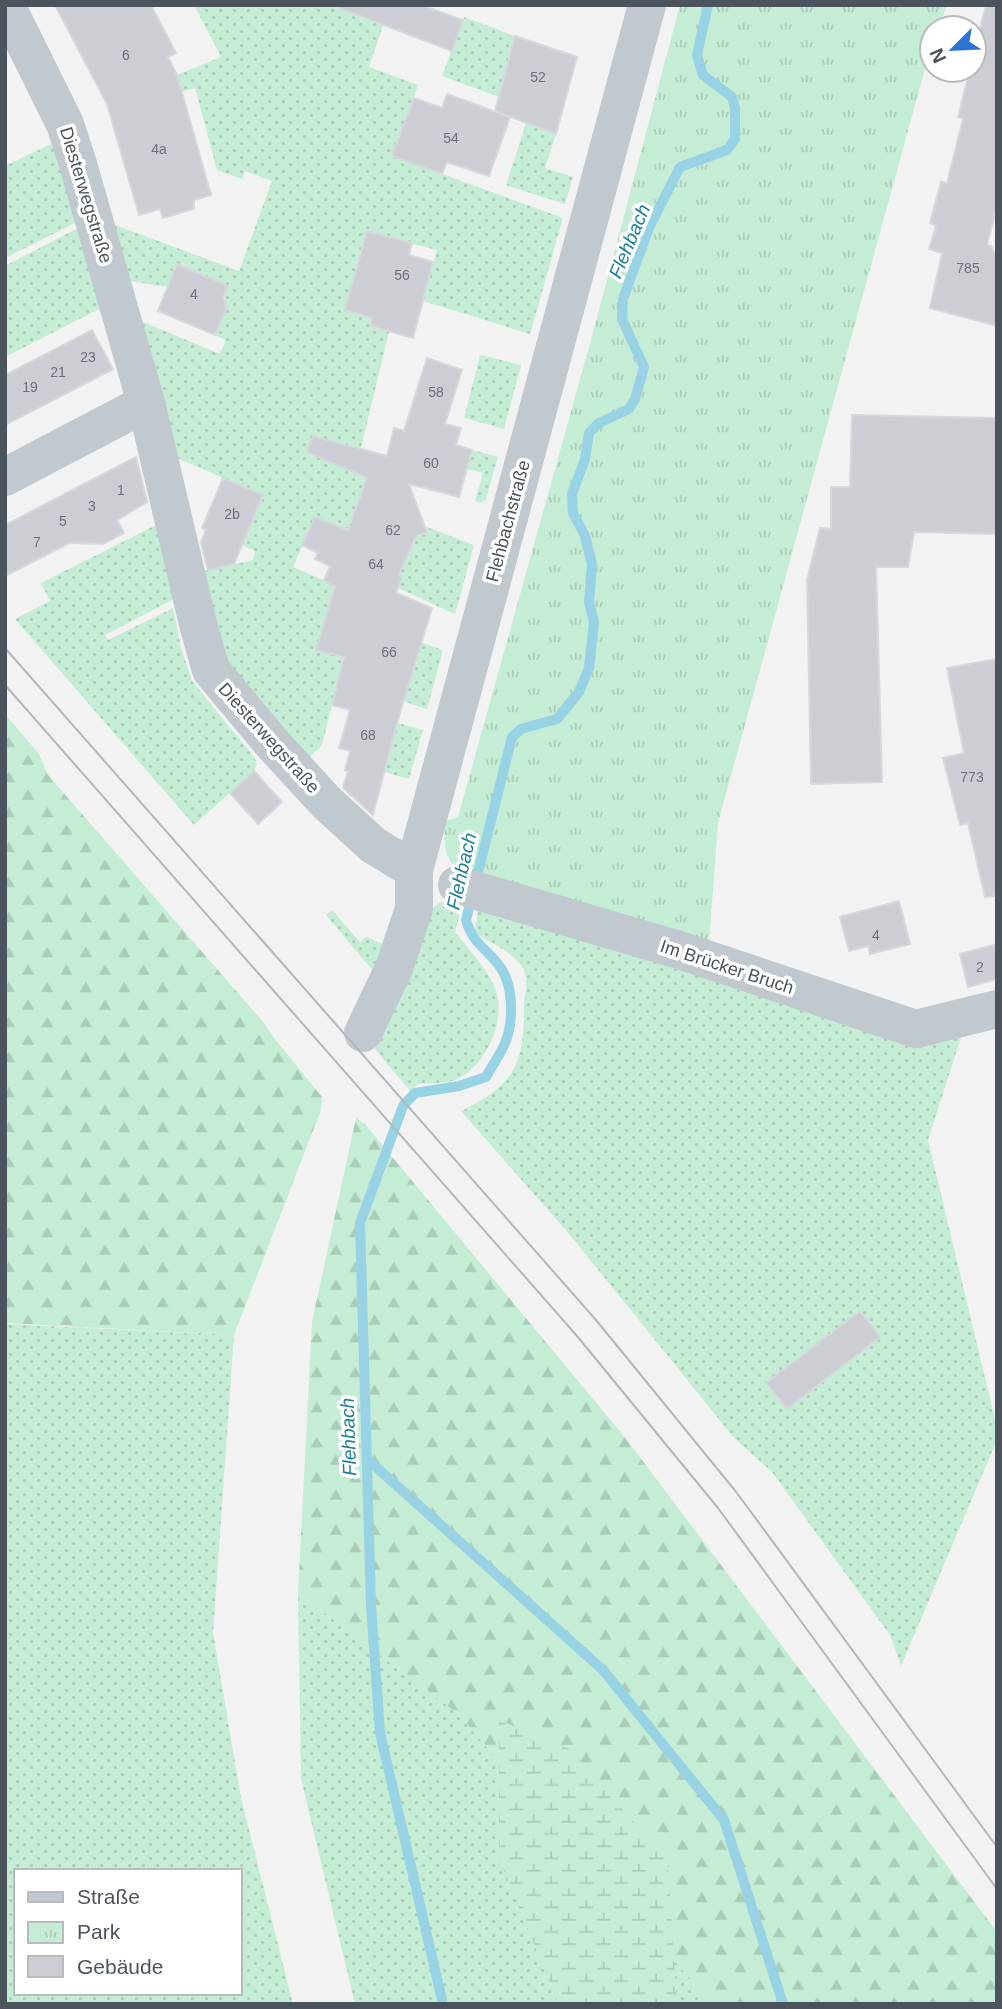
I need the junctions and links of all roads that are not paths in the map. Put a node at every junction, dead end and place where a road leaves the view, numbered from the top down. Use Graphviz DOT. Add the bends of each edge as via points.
graph roads {
  1 [pos="648,5"];
  2 [pos="11,27"];
  3 [pos="145,402"];
  4 [pos="5,477"];
  5 [pos="414,870"];
  6 [pos="471,889"];
  7 [pos="997,1009"];
  8 [pos="363,1033"];
  1 -- 5 [label="street, Flehbachstraße"];
  2 -- 3 [label="street, Diesterwegstraße" via="65,124"];
  3 -- 4 [label="street"];
  3 -- 5 [label="street, Diesterwegstraße" via="211,670 326,802 373,845"];
  5 -- 8 [label="street, Flehbachstraße" via="414,909 394,968"];
  6 -- 7 [label="street, Im Brücker Bruch" via="676,949 915,1029"];
}
